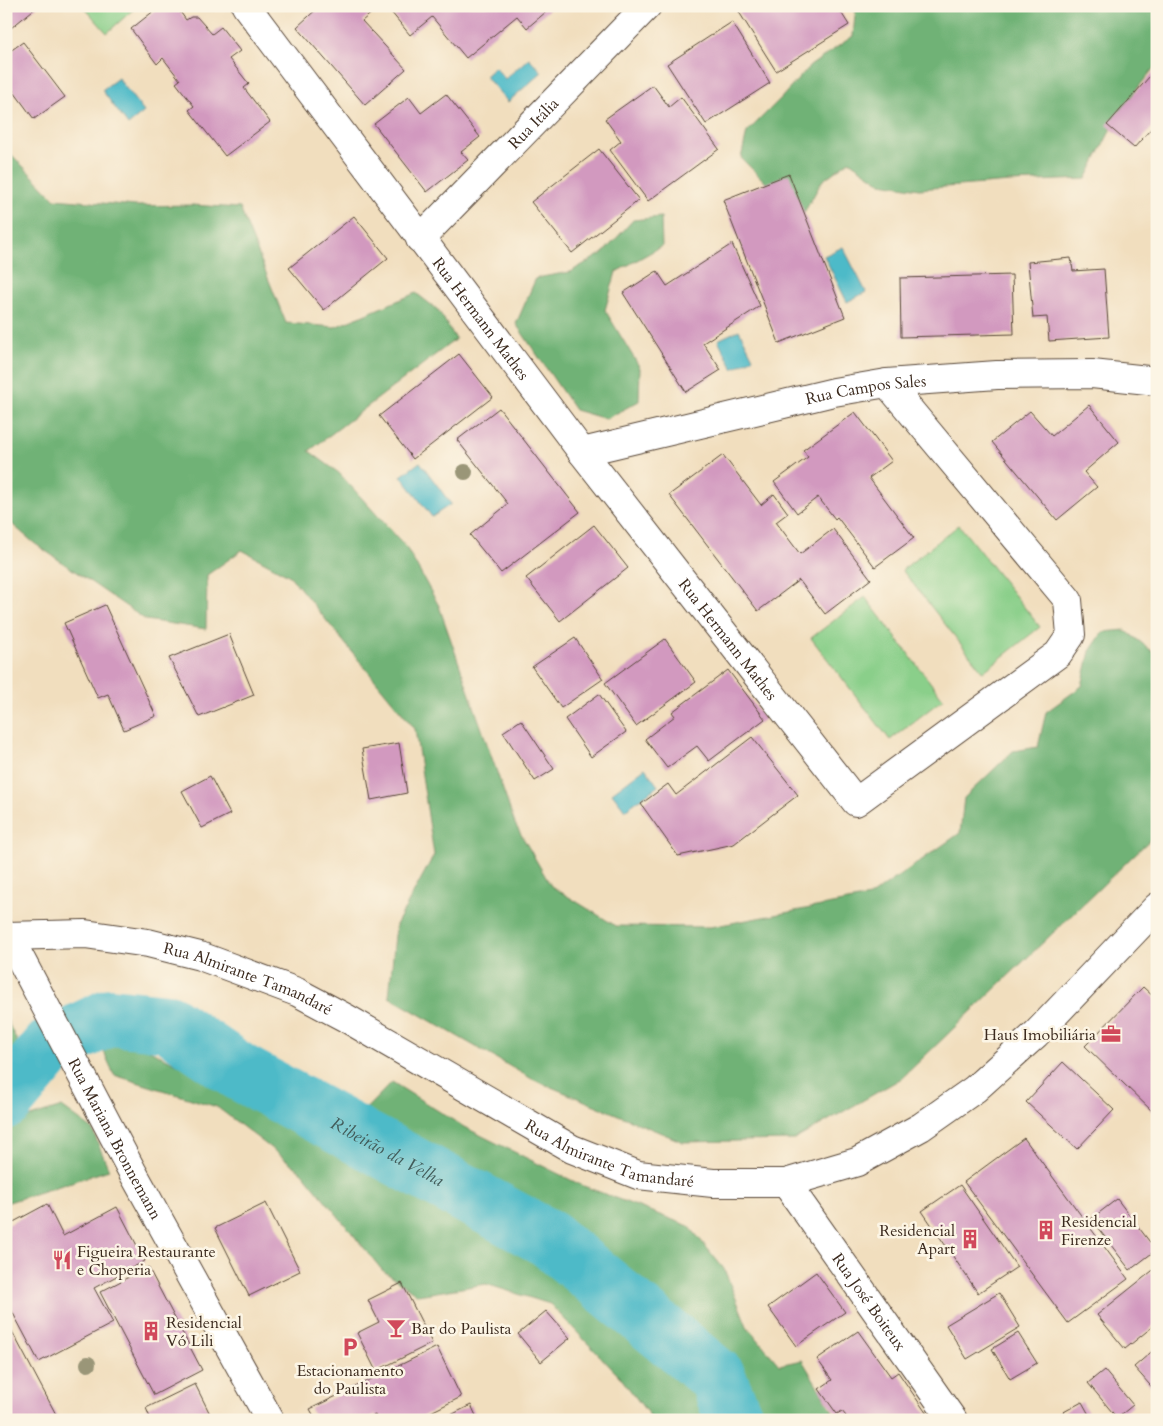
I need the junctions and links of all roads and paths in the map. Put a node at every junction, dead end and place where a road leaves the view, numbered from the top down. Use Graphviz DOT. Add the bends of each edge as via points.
graph roads {
  1 [pos="647,6"];
  2 [pos="250,8"];
  3 [pos="420,239"];
  4 [pos="1157,381"];
  5 [pos="887,383"];
  6 [pos="582,452"];
  7 [pos="1157,906"];
  8 [pos="7,935"];
  9 [pos="786,1183"];
  10 [pos="270,1420"];
  11 [pos="953,1420"];
  1 -- 3 [label="street, Rua Itália"];
  2 -- 3 [label="street, Rua Hermann Mathes"];
  3 -- 6 [label="street, Rua Hermann Mathes"];
  4 -- 5 [label="street, Rua Campos Sales" via="1092,374 997,375"];
  5 -- 6 [label="street, Rua Campos Sales" via="834,392"];
  5 -- 6 [label="street, Rua Hermann Mathes" via="1068,600 1071,635 1058,654 856,802"];
  7 -- 9 [label="street, Rua Almirante Tamandaré" via="1036,1034 975,1089 922,1127 857,1162"];
  8 -- 9 [label="street, Rua Almirante Tamandaré" via="85,934 148,943 200,956 297,992 572,1149 638,1174 713,1183"];
  8 -- 10 [label="street, Rua Mariana Bronnemann" via="132,1171"];
  9 -- 11 [label="street, Rua José Boiteux"];
}
